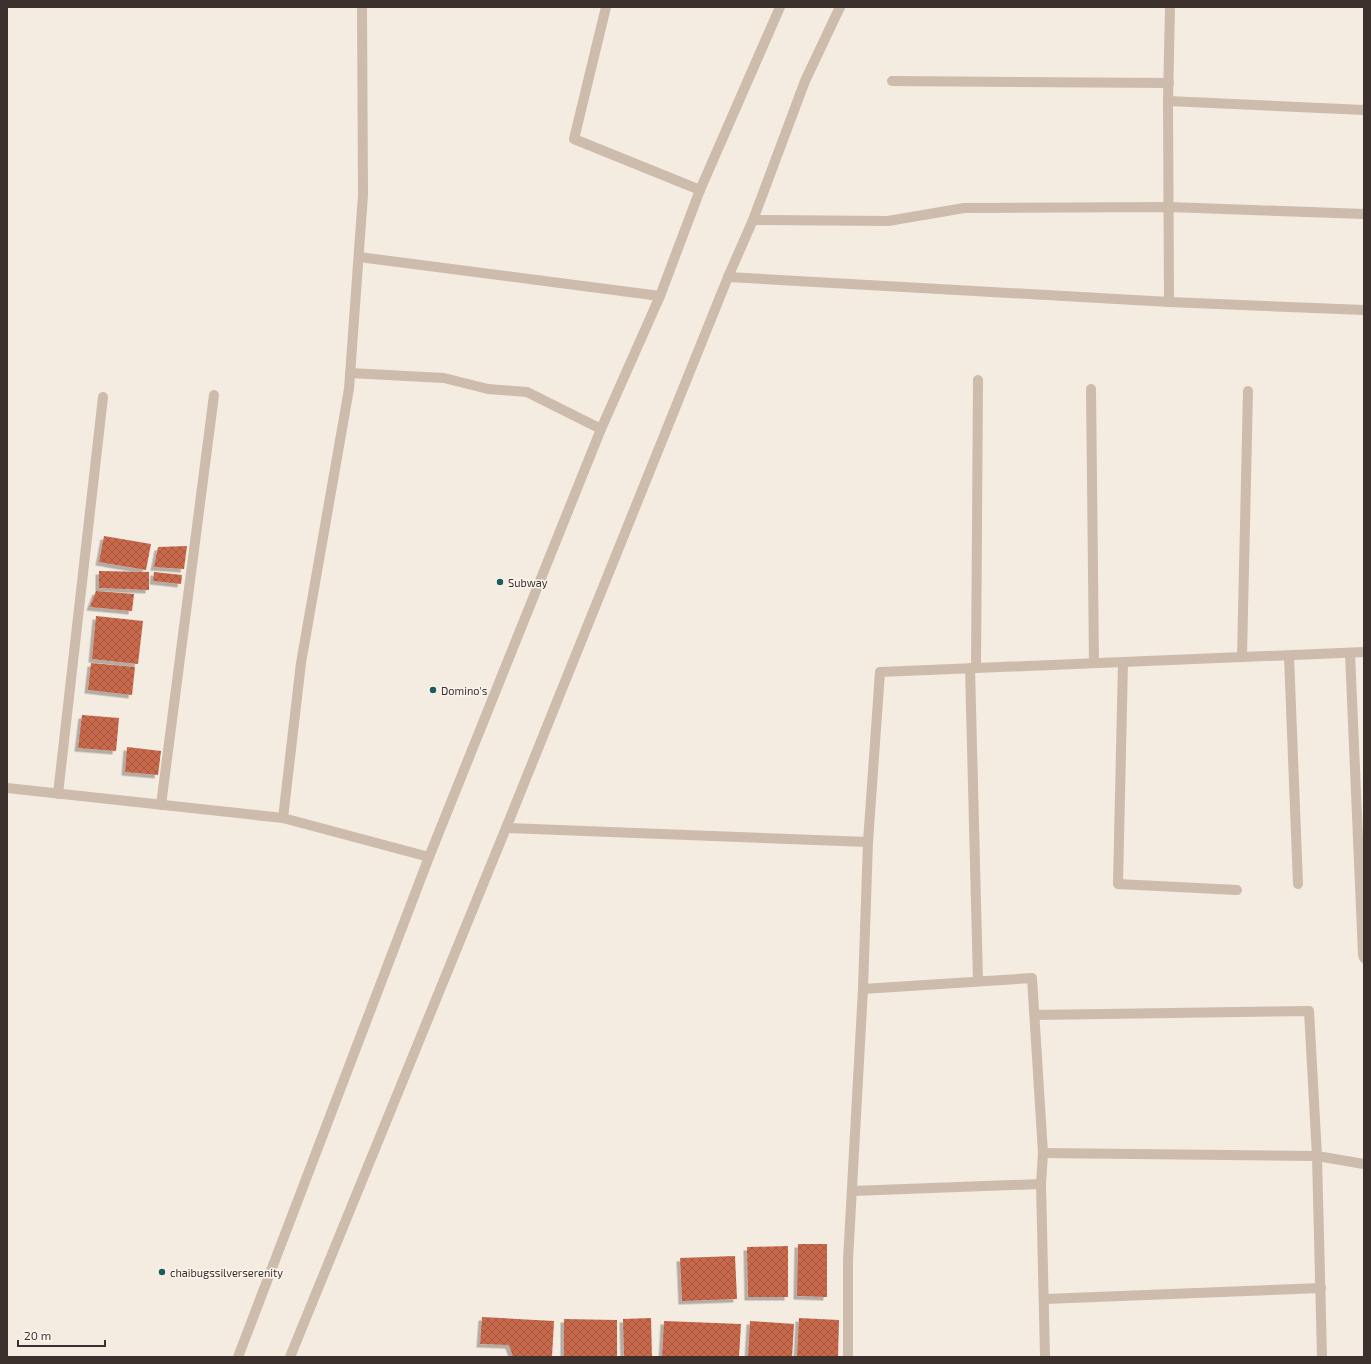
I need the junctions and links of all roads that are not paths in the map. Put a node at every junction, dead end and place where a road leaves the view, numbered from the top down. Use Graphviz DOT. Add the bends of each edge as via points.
graph roads {
  1 [pos="362,7"];
  2 [pos="606,7"];
  3 [pos="780,7"];
  4 [pos="840,7"];
  5 [pos="1170,7"];
  6 [pos="892,81"];
  7 [pos="1169,83"];
  8 [pos="1168,101"];
  9 [pos="1364,110"];
  10 [pos="700,190"];
  11 [pos="1169,207"];
  12 [pos="1364,214"];
  13 [pos="754,220"];
  14 [pos="359,257"];
  15 [pos="728,277"];
  16 [pos="660,296"];
  17 [pos="1169,302"];
  18 [pos="1364,310"];
  19 [pos="350,373"];
  20 [pos="978,380"];
  21 [pos="1091,389"];
  22 [pos="1248,391"];
  23 [pos="214,395"];
  24 [pos="103,397"];
  25 [pos="601,429"];
  26 [pos="1364,652"];
  27 [pos="1350,653"];
  28 [pos="1289,656"];
  29 [pos="1242,657"];
  30 [pos="1123,662"];
  31 [pos="1094,664"];
  32 [pos="973,668"];
  33 [pos="7,788"];
  34 [pos="58,794"];
  35 [pos="161,805"];
  36 [pos="282,818"];
  37 [pos="506,828"];
  38 [pos="868,842"];
  39 [pos="429,857"];
  40 [pos="1361,869"];
  41 [pos="1298,884"];
  42 [pos="1237,890"];
  43 [pos="1364,958"];
  44 [pos="978,981"];
  45 [pos="863,989"];
  46 [pos="1035,1015"];
  47 [pos="1043,1153"];
  48 [pos="1317,1156"];
  49 [pos="1364,1164"];
  50 [pos="1041,1184"];
  51 [pos="852,1191"];
  52 [pos="1321,1288"];
  53 [pos="1045,1299"];
  54 [pos="238,1357"];
  55 [pos="290,1357"];
  56 [pos="848,1357"];
  57 [pos="1045,1357"];
  58 [pos="1322,1357"];
  1 -- 14 [label="street" via="364,195"];
  2 -- 10 [label="street" via="574,139"];
  3 -- 10 [label="street"];
  4 -- 13 [label="street" via="805,81"];
  5 -- 7 [label="street"];
  6 -- 7 [label="street"];
  7 -- 8 [label="street"];
  8 -- 9 [label="street"];
  8 -- 11 [label="street"];
  10 -- 16 [label="street"];
  11 -- 12 [label="street"];
  11 -- 13 [label="street" via="964,208 888,221"];
  11 -- 17 [label="street"];
  13 -- 15 [label="street"];
  14 -- 16 [label="street"];
  14 -- 19 [label="street"];
  15 -- 17 [label="street"];
  15 -- 37 [label="street"];
  16 -- 25 [label="street"];
  17 -- 18 [label="street"];
  19 -- 25 [label="street" via="444,378 488,389 527,392"];
  19 -- 36 [label="street" via="301,663"];
  20 -- 32 [label="street"];
  21 -- 31 [label="street"];
  22 -- 29 [label="street"];
  23 -- 35 [label="street"];
  24 -- 34 [label="street"];
  25 -- 39 [label="street"];
  26 -- 27 [label="street"];
  27 -- 28 [label="street"];
  27 -- 40 [label="street"];
  28 -- 29 [label="street"];
  28 -- 41 [label="street"];
  29 -- 30 [label="street"];
  30 -- 31 [label="street"];
  30 -- 42 [label="street" via="1118,884"];
  31 -- 32 [label="street"];
  32 -- 38 [label="street" via="880,672"];
  32 -- 44 [label="street"];
  33 -- 34 [label="street"];
  34 -- 35 [label="street"];
  35 -- 36 [label="street"];
  36 -- 39 [label="street"];
  37 -- 38 [label="street"];
  37 -- 55 [label="street"];
  38 -- 45 [label="street"];
  39 -- 54 [label="street"];
  40 -- 43 [label="street"];
  44 -- 45 [label="street"];
  44 -- 46 [label="street" via="1032,978"];
  45 -- 51 [label="street"];
  46 -- 47 [label="street"];
  46 -- 48 [label="street" via="1309,1012"];
  47 -- 48 [label="street"];
  47 -- 50 [label="street"];
  48 -- 49 [label="street"];
  48 -- 52 [label="street"];
  50 -- 51 [label="street"];
  50 -- 53 [label="street"];
  51 -- 56 [label="street" via="848,1260"];
  52 -- 53 [label="street"];
  52 -- 58 [label="street"];
  53 -- 57 [label="street"];
}
